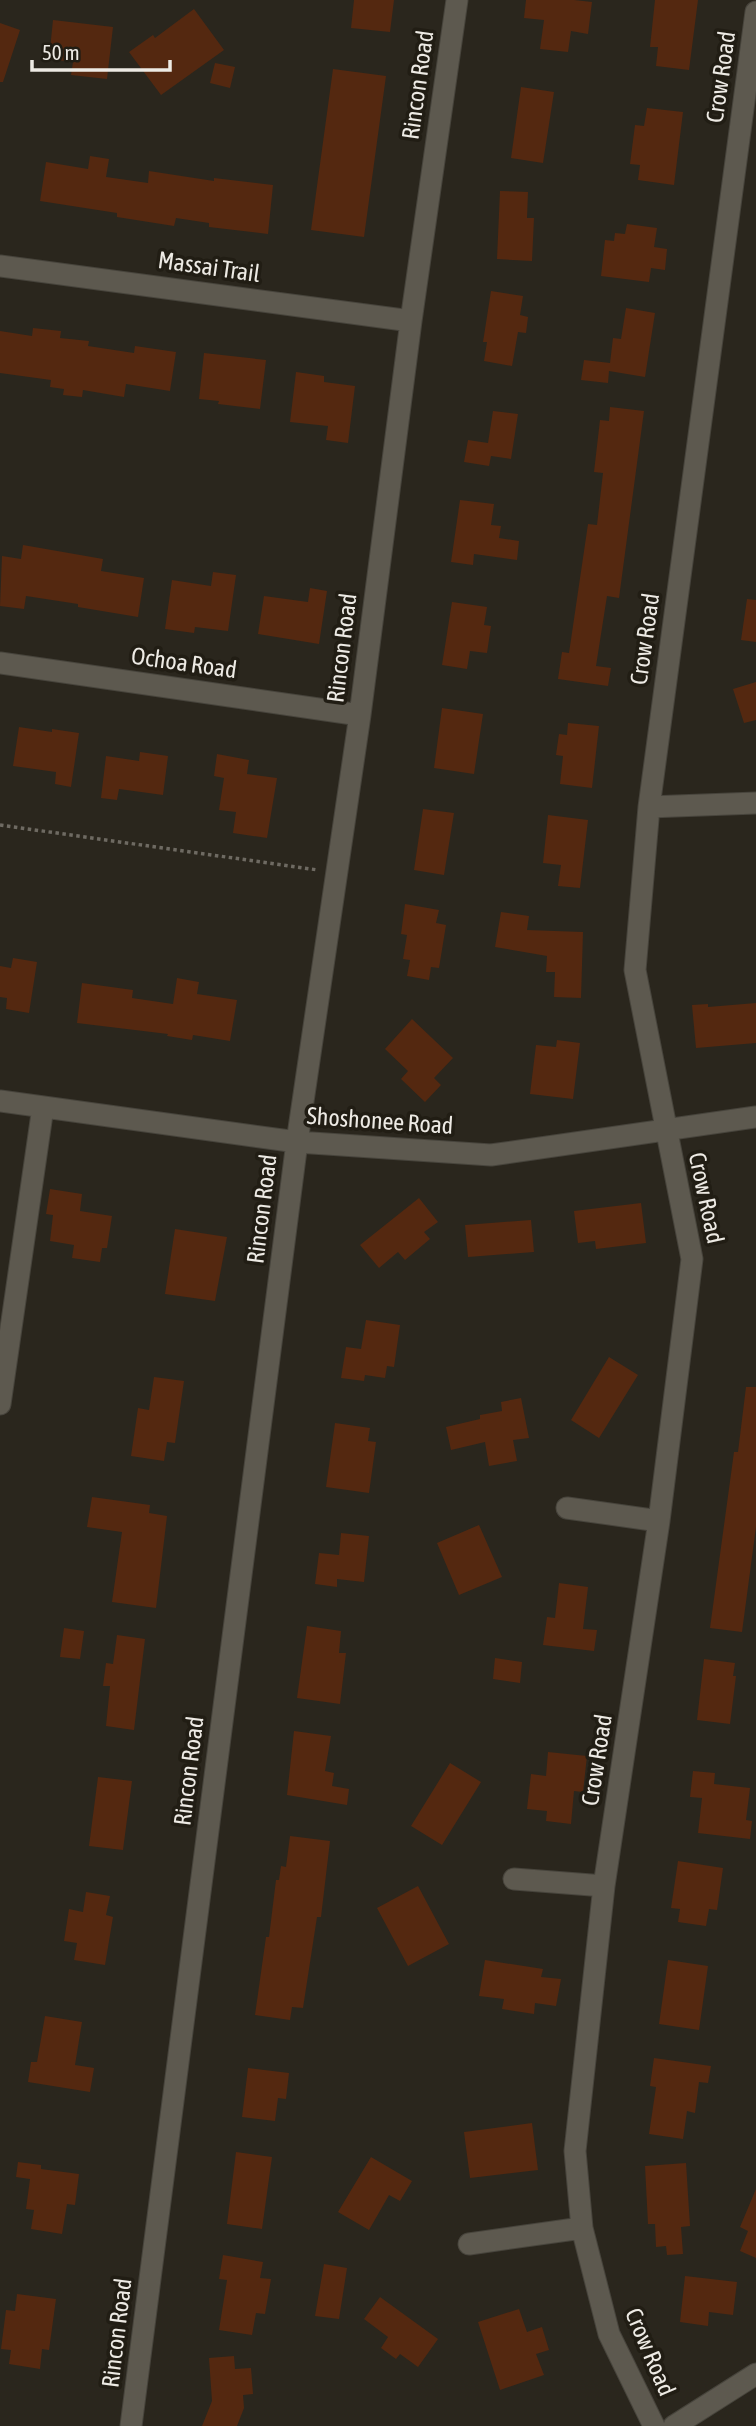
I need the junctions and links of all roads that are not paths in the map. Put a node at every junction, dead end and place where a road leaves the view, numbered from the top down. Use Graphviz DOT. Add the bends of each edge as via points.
graph roads {
  1 [pos="457,0"];
  2 [pos="756,12"];
  3 [pos="0,266"];
  4 [pos="411,321"];
  5 [pos="0,663"];
  6 [pos="360,715"];
  7 [pos="756,803"];
  8 [pos="649,807"];
  9 [pos="0,1101"];
  10 [pos="43,1107"];
  11 [pos="756,1117"];
  12 [pos="665,1131"];
  13 [pos="297,1142"];
  14 [pos="0,1404"];
  15 [pos="567,1508"];
  16 [pos="659,1521"];
  17 [pos="514,1879"];
  18 [pos="604,1886"];
  19 [pos="582,2228"];
  20 [pos="469,2244"];
  21 [pos="756,2374"];
  22 [pos="131,2426"];
  23 [pos="654,2426"];
  24 [pos="674,2426"];
  1 -- 4 [label="street, Rincon Road"];
  2 -- 8 [label="street, Crow Road"];
  3 -- 4 [label="street, Massai Trail"];
  4 -- 6 [label="street, Rincon Road"];
  5 -- 6 [label="street, Ochoa Road"];
  6 -- 13 [label="street, Rincon Road"];
  7 -- 8 [label="street"];
  8 -- 12 [label="street, Crow Road" via="635,970"];
  9 -- 10 [label="street, Shoshonee Road"];
  10 -- 13 [label="street, Shoshonee Road"];
  10 -- 14 [label="street"];
  11 -- 12 [label="street, Shoshonee Road"];
  12 -- 13 [label="street, Shoshonee Road" via="491,1155"];
  12 -- 16 [label="street, Crow Road" via="692,1259"];
  13 -- 22 [label="street, Rincon Road"];
  15 -- 16 [label="street"];
  16 -- 18 [label="street, Crow Road"];
  17 -- 18 [label="street"];
  18 -- 19 [label="street, Crow Road" via="576,2151"];
  19 -- 20 [label="street"];
  19 -- 23 [label="street, Crow Road" via="609,2334"];
  21 -- 24 [label="street"];
}
